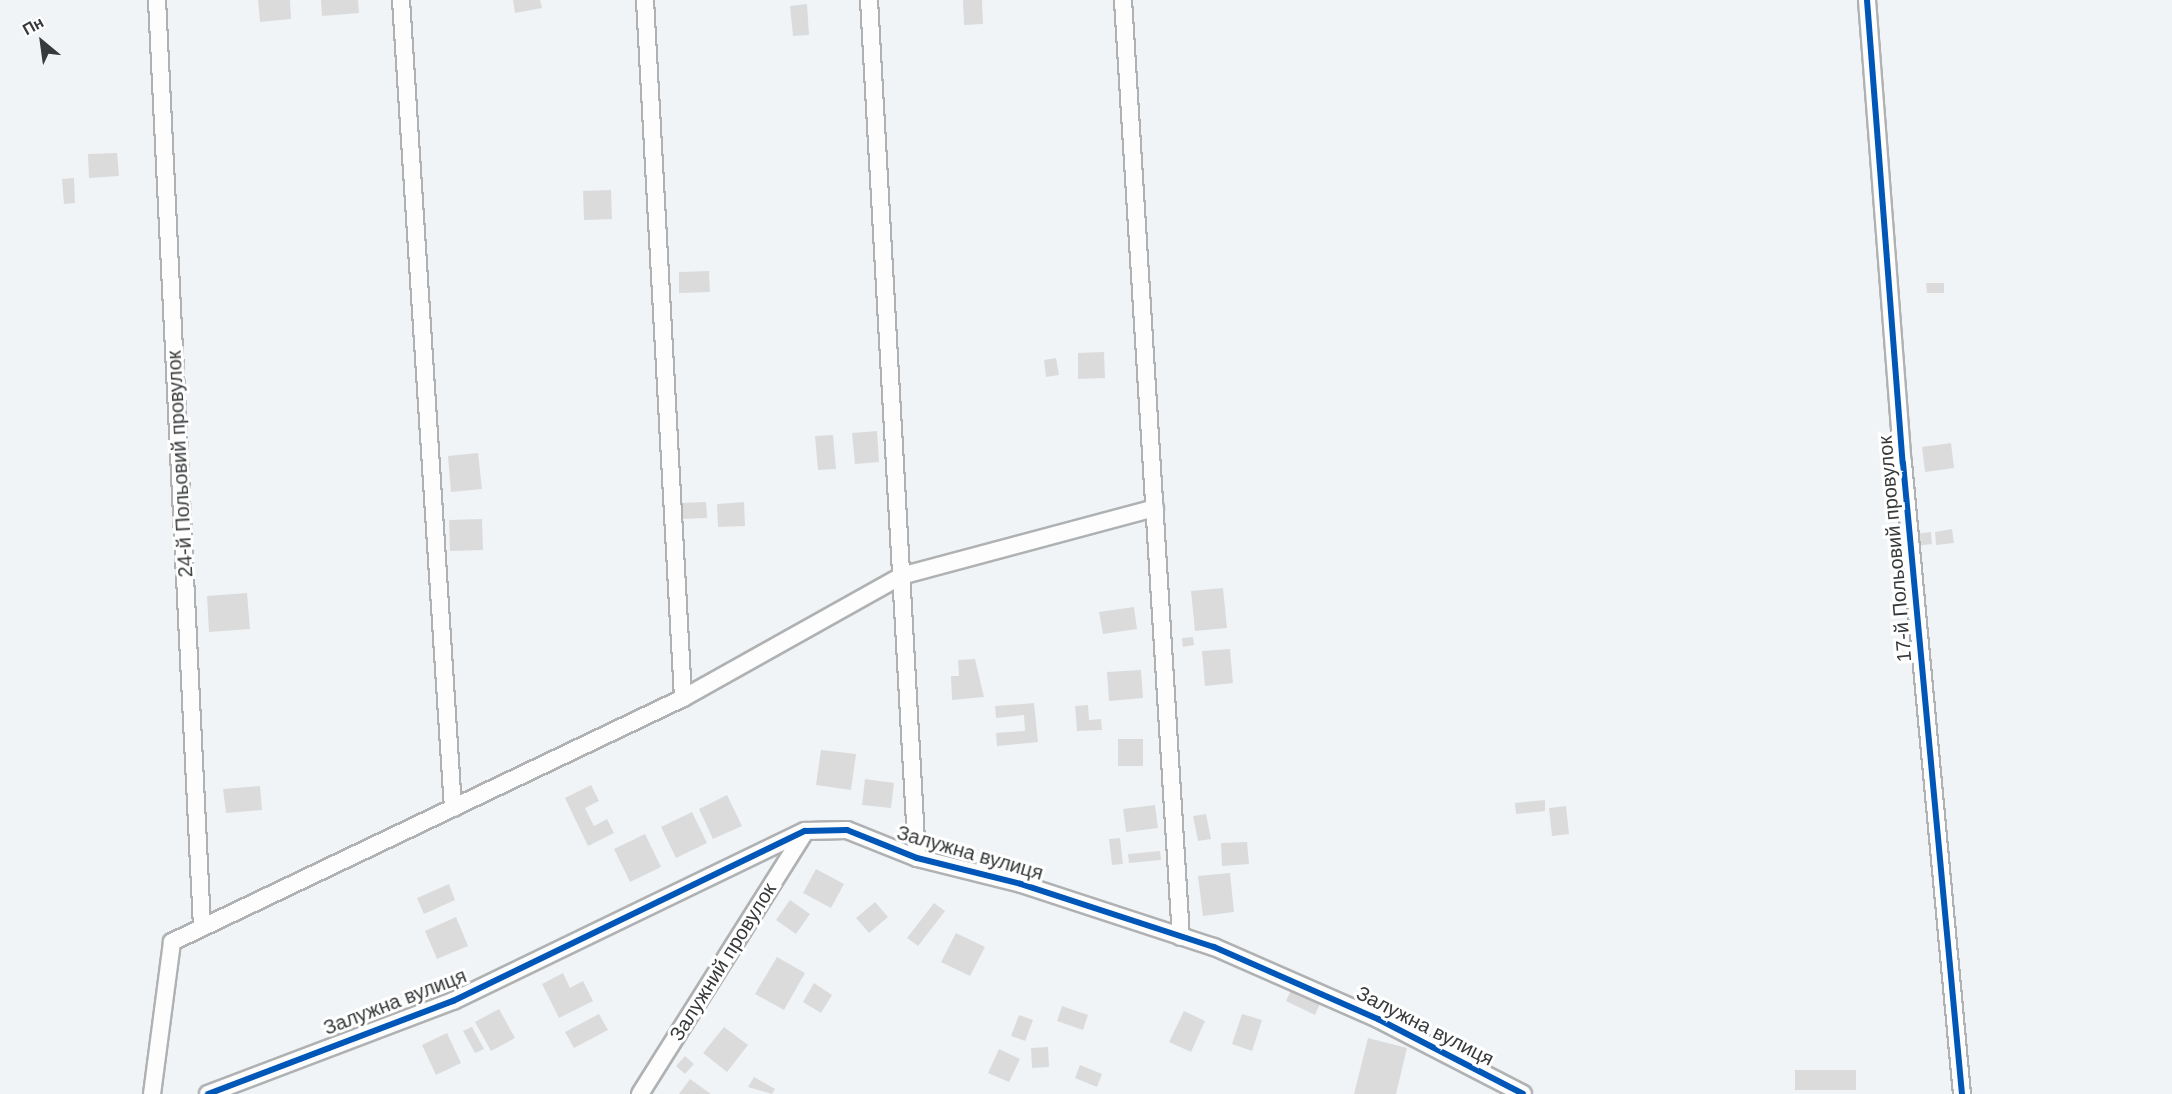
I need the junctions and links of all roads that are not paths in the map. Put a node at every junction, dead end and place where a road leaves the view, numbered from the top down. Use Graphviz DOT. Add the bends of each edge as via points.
graph roads {
  1 [pos="157,0"];
  2 [pos="401,0"];
  3 [pos="645,0"];
  4 [pos="869,0"];
  5 [pos="1123,0"];
  6 [pos="1867,0"];
  7 [pos="1155,508"];
  8 [pos="901,576"];
  9 [pos="683,698"];
  10 [pos="453,808"];
  11 [pos="805,831"];
  12 [pos="917,858"];
  13 [pos="202,927"];
  14 [pos="1181,937"];
  15 [pos="152,1094"];
  16 [pos="208,1094"];
  17 [pos="640,1094"];
  18 [pos="1523,1094"];
  19 [pos="1962,1094"];
  1 -- 13 [label="street, 24-й Польовий провулок"];
  2 -- 10 [label="street"];
  3 -- 9 [label="street"];
  4 -- 8 [label="street"];
  5 -- 7 [label="street"];
  6 -- 19 [label="street, 17-й Польовий провулок" via="1903,462"];
  7 -- 8 [label="street"];
  7 -- 14 [label="street"];
  8 -- 9 [label="street"];
  8 -- 12 [label="street"];
  9 -- 10 [label="street"];
  10 -- 13 [label="street"];
  11 -- 12 [label="street, Залужна вулиця" via="847,830"];
  11 -- 16 [label="street, Залужна вулиця" via="574,938 453,1001"];
  11 -- 17 [label="street, Залужний провулок"];
  12 -- 14 [label="street, Залужна вулиця" via="1021,884"];
  13 -- 15 [label="street" via="172,942"];
  14 -- 18 [label="street, Залужна вулиця" via="1378,1019"];
}
